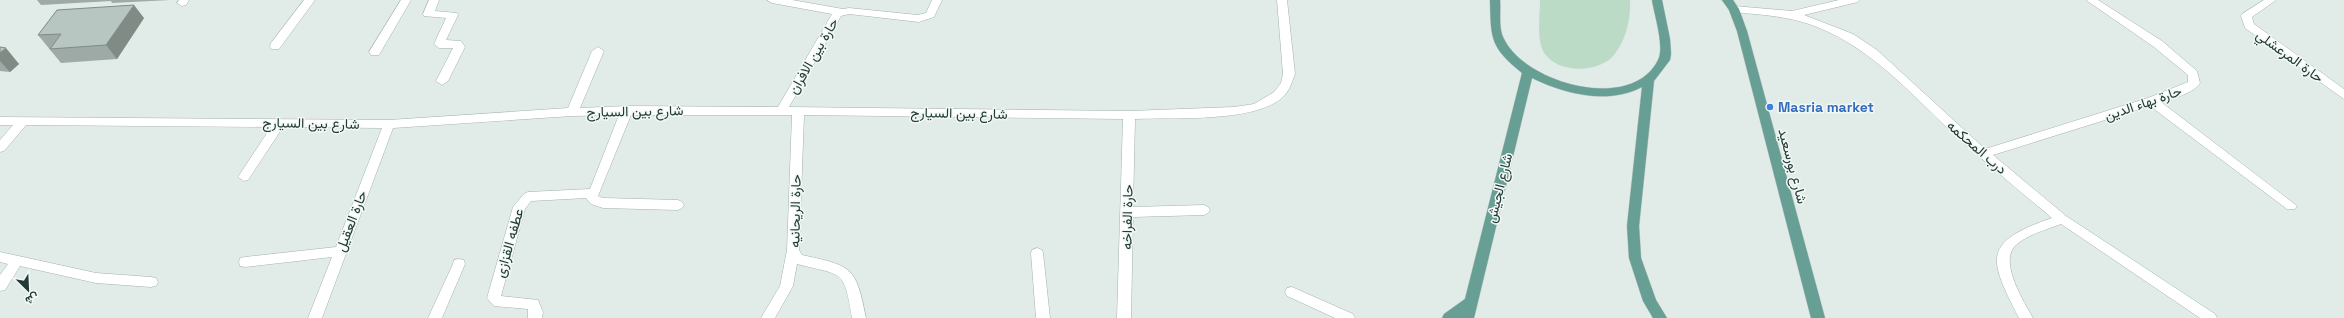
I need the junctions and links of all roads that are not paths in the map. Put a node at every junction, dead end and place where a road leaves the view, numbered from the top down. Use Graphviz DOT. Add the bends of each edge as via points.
graph roads {
  1 [pos="310,0"];
  2 [pos="406,0"];
  3 [pos="434,0"];
  4 [pos="772,0"];
  5 [pos="937,0"];
  6 [pos="1282,0"];
  7 [pos="1495,0"];
  8 [pos="1657,0"];
  9 [pos="1854,0"];
  10 [pos="2091,0"];
  11 [pos="2271,0"];
  12 [pos="1730,5"];
  13 [pos="842,12"];
  14 [pos="1791,14"];
  15 [pos="276,46"];
  16 [pos="598,51"];
  17 [pos="375,52"];
  18 [pos="1528,73"];
  19 [pos="1649,78"];
  20 [pos="442,81"];
  21 [pos="2344,95"];
  22 [pos="2152,101"];
  23 [pos="627,110"];
  24 [pos="781,111"];
  25 [pos="798,111"];
  26 [pos="572,112"];
  27 [pos="1129,115"];
  28 [pos="0,121"];
  29 [pos="24,121"];
  30 [pos="280,123"];
  31 [pos="389,124"];
  32 [pos="0,148"];
  33 [pos="1983,154"];
  34 [pos="244,178"];
  35 [pos="590,194"];
  36 [pos="678,205"];
  37 [pos="2291,206"];
  38 [pos="1204,210"];
  39 [pos="1127,212"];
  40 [pos="2062,219"];
  41 [pos="793,250"];
  42 [pos="340,251"];
  43 [pos="1037,253"];
  44 [pos="0,257"];
  45 [pos="17,260"];
  46 [pos="244,262"];
  47 [pos="459,264"];
  48 [pos="151,282"];
  49 [pos="0,286"];
  50 [pos="1292,292"];
  51 [pos="1470,303"];
  52 [pos="315,318"];
  53 [pos="435,318"];
  54 [pos="535,318"];
  55 [pos="768,318"];
  56 [pos="859,318"];
  57 [pos="1044,318"];
  58 [pos="1124,318"];
  59 [pos="1348,318"];
  60 [pos="1449,318"];
  61 [pos="1467,318"];
  62 [pos="1660,318"];
  63 [pos="1818,318"];
  64 [pos="2026,318"];
  65 [pos="2210,318"];
  1 -- 15 [label="street"];
  2 -- 17 [label="street"];
  3 -- 20 [label="street" via="428,14 453,15 439,44 457,44 460,47"];
  4 -- 13 [label="street"];
  5 -- 13 [label="street, حارة بين الافران" via="930,15 919,19"];
  6 -- 27 [label="street, شارع بين السيارج" via="1289,74 1278,95 1257,107 1234,111"];
  7 -- 18 [label="main road" via="1497,39 1504,51"];
  8 -- 19 [label="main road" via="1665,59"];
  9 -- 14 [label="street"];
  10 -- 22 [label="street, حارة بهاء الدين" via="2158,44 2193,74 2194,83 2187,88"];
  11 -- 21 [label="street, حارة المرعشلي" via="2246,16 2249,26"];
  12 -- 14 [label="street, درب المحكمه"];
  12 -- 63 [label="main road, شارع بورسعيد" via="1742,31"];
  13 -- 24 [label="street, حارة بين الافران" via="837,14"];
  14 -- 33 [label="street, درب المحكمه" via="1849,37 1873,53"];
  16 -- 26 [label="street"];
  18 -- 19 [label="main road" via="1557,85 1583,91 1620,90"];
  18 -- 51 [label="main road, شارع الجيش"];
  19 -- 62 [label="main road" via="1634,226 1634,258 1650,301"];
  22 -- 33 [label="street, حارة بهاء الدين"];
  22 -- 37 [label="street"];
  23 -- 24 [label="street, شارع بين السيارج"];
  23 -- 26 [label="street, شارع بين السيارج"];
  23 -- 35 [label="street" via="597,190"];
  24 -- 25 [label="street, شارع بين السيارج"];
  25 -- 27 [label="street, شارع بين السيارج"];
  25 -- 41 [label="street, حارة الريحانيه"];
  26 -- 31 [label="street, شارع بين السيارج"];
  27 -- 39 [label="street, حارة الفراخه"];
  28 -- 29 [label="street, شارع بين السيارج"];
  29 -- 30 [label="street, شارع بين السيارج"];
  29 -- 32 [label="street"];
  30 -- 31 [label="street, شارع بين السيارج"];
  30 -- 34 [label="street"];
  31 -- 42 [label="street, حارة العقيل"];
  33 -- 40 [label="street, درب المحكمه"];
  35 -- 36 [label="street, عطفه القزازى" via="595,201 603,202"];
  35 -- 54 [label="street, عطفه القزازى" via="528,197 519,207 494,298 499,302 533,304"];
  38 -- 39 [label="street"];
  39 -- 58 [label="street, حارة الفراخه"];
  40 -- 64 [label="street" via="2009,243 2002,257 2005,274"];
  40 -- 65 [label="street, درب المحكمه"];
  41 -- 55 [label="street" via="786,286"];
  41 -- 56 [label="street, حارة الريحانيه" via="798,259 841,269 849,276 854,286"];
  42 -- 46 [label="street"];
  42 -- 52 [label="street, حارة العقيل"];
  43 -- 57 [label="street"];
  44 -- 45 [label="street"];
  45 -- 48 [label="street" via="96,278"];
  45 -- 49 [label="street"];
  47 -- 53 [label="street"];
  50 -- 59 [label="street"];
  51 -- 60 [label="main road"];
  51 -- 61 [label="main road, شارع الجيش"];
}
